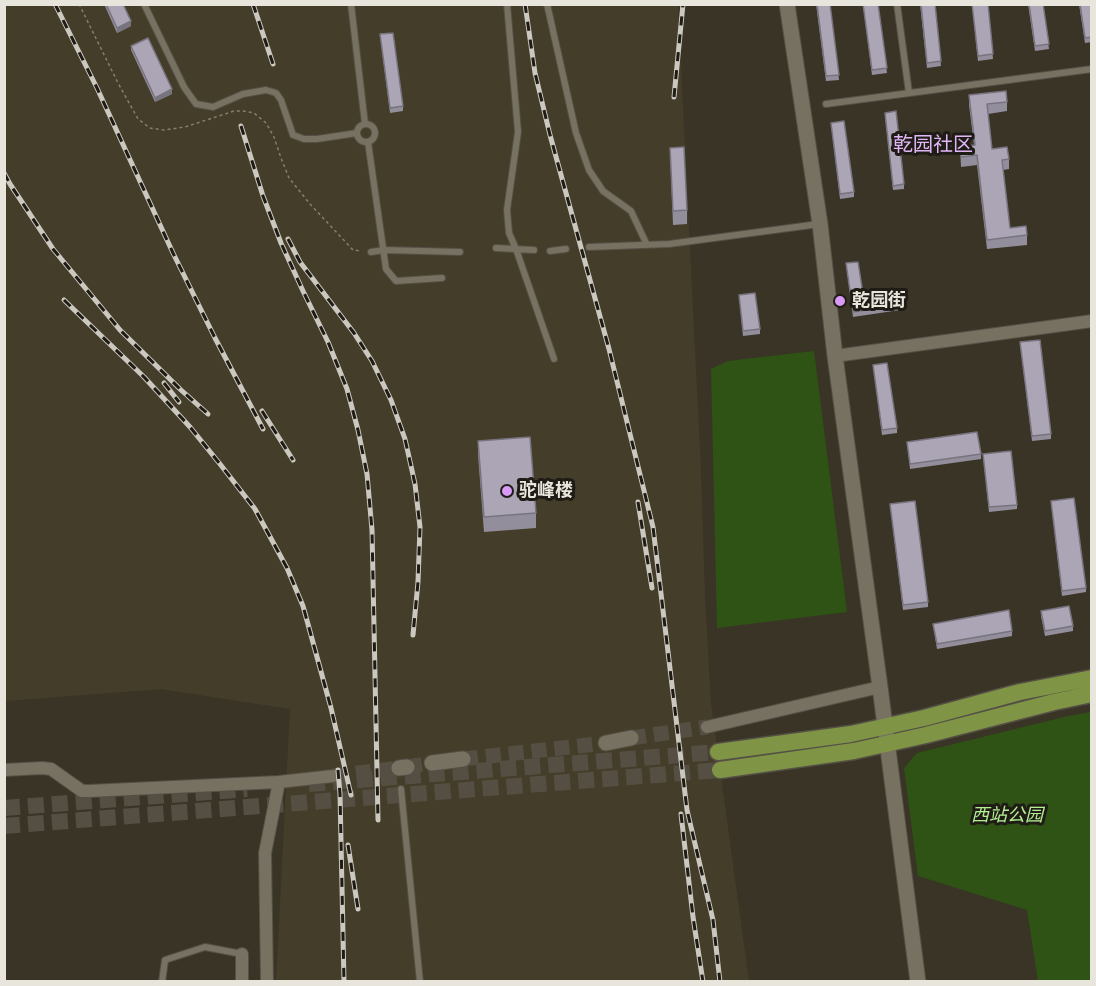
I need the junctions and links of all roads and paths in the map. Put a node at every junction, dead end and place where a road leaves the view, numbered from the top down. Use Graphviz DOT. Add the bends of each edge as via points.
graph roads {
  1 [pos="79,4"];
  2 [pos="144,4"];
  3 [pos="351,4"];
  4 [pos="507,4"];
  5 [pos="546,4"];
  6 [pos="788,4"];
  7 [pos="897,4"];
  8 [pos="1092,69"];
  9 [pos="909,93"];
  10 [pos="826,104"];
  11 [pos="365,124"];
  12 [pos="357,133"];
  13 [pos="368,142"];
  14 [pos="820,224"];
  15 [pos="647,245"];
  16 [pos="589,247"];
  17 [pos="496,248"];
  18 [pos="516,249"];
  19 [pos="566,249"];
  20 [pos="384,250"];
  21 [pos="534,250"];
  22 [pos="550,251"];
  23 [pos="371,252"];
  24 [pos="460,252"];
  25 [pos="442,278"];
  26 [pos="1092,321"];
  27 [pos="835,356"];
  28 [pos="554,359"];
  29 [pos="1092,678"];
  30 [pos="880,687"];
  31 [pos="1092,694"];
  32 [pos="885,726"];
  33 [pos="707,727"];
  34 [pos="630,738"];
  35 [pos="606,743"];
  36 [pos="887,744"];
  37 [pos="718,752"];
  38 [pos="463,759"];
  39 [pos="432,763"];
  40 [pos="4,770"];
  41 [pos="720,770"];
  42 [pos="333,776"];
  43 [pos="279,782"];
  44 [pos="401,789"];
  45 [pos="242,954"];
  46 [pos="162,981"];
  47 [pos="242,981"];
  48 [pos="267,981"];
  49 [pos="420,981"];
  50 [pos="918,981"];
  1 -- 23 [label="path" via="138,119 150,128 164,130 234,111 254,113 266,123 289,178 310,204 353,250"];
  2 -- 12 [label="lane" via="196,104 213,107 243,94 266,90 276,93 281,100 293,135 317,139"];
  3 -- 11 [label="lane"];
  4 -- 18 [label="lane" via="518,132 507,210 509,233"];
  5 -- 15 [label="lane" via="576,134 589,170 603,191 632,211"];
  6 -- 14 [label="street"];
  7 -- 9 [label="lane"];
  8 -- 9 [label="lane"];
  9 -- 10 [label="lane"];
  11 -- 12 [label="lane"];
  11 -- 13 [label="lane" via="375,131"];
  12 -- 13 [label="lane" via="359,139"];
  13 -- 20 [label="lane"];
  14 -- 15 [label="lane"];
  14 -- 27 [label="street"];
  15 -- 16 [label="lane"];
  17 -- 18 [label="lane"];
  18 -- 21 [label="lane"];
  18 -- 28 [label="lane"];
  19 -- 22 [label="lane"];
  20 -- 23 [label="lane"];
  20 -- 24 [label="lane"];
  20 -- 25 [label="lane" via="386,269 396,281"];
  26 -- 27 [label="street"];
  27 -- 30 [label="street"];
  29 -- 32 [label="main road"];
  30 -- 32 [label="street"];
  30 -- 33 [label="street"];
  31 -- 36 [label="main road"];
  32 -- 36 [label="street"];
  32 -- 37 [label="main road"];
  34 -- 35 [label="street"];
  36 -- 41 [label="main road"];
  36 -- 50 [label="street"];
  38 -- 39 [label="street"];
  40 -- 43 [label="street" via="51,770 81,791"];
  42 -- 43 [label="street"];
  43 -- 48 [label="street" via="265,853"];
  44 -- 49 [label="lane"];
  45 -- 46 [label="lane" via="205,947 165,960"];
  45 -- 47 [label="street"];
}
